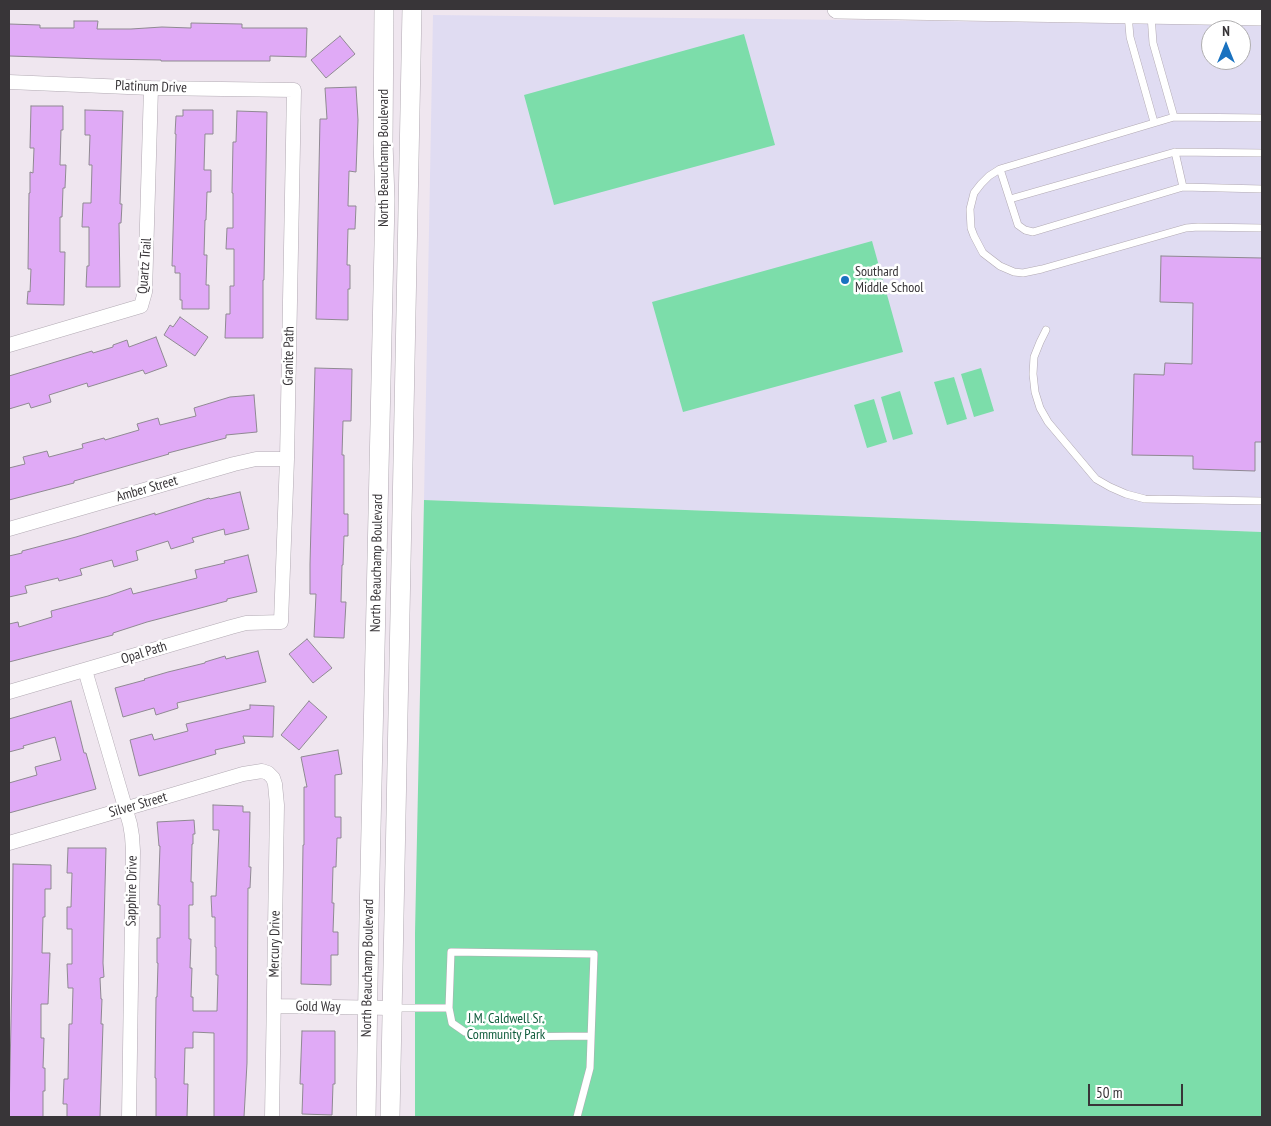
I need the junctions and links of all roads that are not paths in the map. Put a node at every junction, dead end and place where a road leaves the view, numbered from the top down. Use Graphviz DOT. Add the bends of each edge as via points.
graph roads {
  1 [pos="384,9"];
  2 [pos="412,9"];
  3 [pos="837,9"];
  4 [pos="889,9"];
  5 [pos="1128,11"];
  6 [pos="1150,12"];
  7 [pos="1262,16"];
  8 [pos="9,82"];
  9 [pos="151,88"];
  10 [pos="294,90"];
  11 [pos="1174,117"];
  12 [pos="1262,118"];
  13 [pos="1154,122"];
  14 [pos="1175,152"];
  15 [pos="1262,153"];
  16 [pos="1000,169"];
  17 [pos="1182,187"];
  18 [pos="1262,189"];
  19 [pos="1010,199"];
  20 [pos="1262,228"];
  21 [pos="1046,330"];
  22 [pos="9,345"];
  23 [pos="287,459"];
  24 [pos="1262,501"];
  25 [pos="9,529"];
  26 [pos="281,622"];
  27 [pos="85,670"];
  28 [pos="9,692"];
  29 [pos="268,773"];
  30 [pos="126,808"];
  31 [pos="9,843"];
  32 [pos="274,1006"];
  33 [pos="368,1008"];
  34 [pos="392,1008"];
  35 [pos="449,1008"];
  36 [pos="591,1036"];
  37 [pos="129,1117"];
  38 [pos="272,1117"];
  39 [pos="366,1117"];
  40 [pos="390,1117"];
  41 [pos="577,1117"];
  1 -- 33 [label="street, North Beauchamp Boulevard" via="385,200"];
  2 -- 34 [label="street, North Beauchamp Boulevard"];
  3 -- 4 [label="street"];
  4 -- 5 [label="street"];
  5 -- 6 [label="street"];
  5 -- 13 [label="lane" via="1130,37"];
  6 -- 7 [label="street"];
  6 -- 11 [label="lane" via="1153,43"];
  8 -- 9 [label="street, Platinum Drive"];
  9 -- 10 [label="street, Platinum Drive"];
  9 -- 22 [label="street, Quartz Trail" via="145,292 141,306"];
  10 -- 23 [label="street, Granite Path"];
  11 -- 12 [label="lane"];
  11 -- 13 [label="lane"];
  13 -- 16 [label="lane"];
  14 -- 15 [label="lane"];
  14 -- 17 [label="lane"];
  14 -- 19 [label="lane"];
  16 -- 19 [label="lane"];
  16 -- 20 [label="lane" via="974,193 970,209 972,228 983,253 1014,272 1033,272 1186,228"];
  17 -- 18 [label="lane"];
  17 -- 19 [label="lane" via="1033,232 1018,225"];
  21 -- 24 [label="lane" via="1034,357 1035,392 1040,408 1096,479 1126,494 1145,499"];
  23 -- 25 [label="street, Amber Street" via="256,459 234,464"];
  23 -- 26 [label="street, Granite Path"];
  26 -- 27 [label="street, Opal Path" via="232,626"];
  27 -- 28 [label="street, Opal Path"];
  27 -- 30 [label="street, Sapphire Drive"];
  29 -- 30 [label="street, Silver Street" via="243,774"];
  29 -- 32 [label="street, Mercury Drive" via="275,784 277,805"];
  30 -- 31 [label="street, Silver Street"];
  30 -- 37 [label="street, Sapphire Drive" via="132,851"];
  32 -- 33 [label="street, Gold Way"];
  32 -- 38 [label="street, Mercury Drive"];
  33 -- 34 [label="street, Gold Way"];
  33 -- 39 [label="street, North Beauchamp Boulevard"];
  34 -- 35 [label="lane"];
  34 -- 40 [label="street, North Beauchamp Boulevard"];
  35 -- 36 [label="lane" via="452,1023 465,1032 498,1037"];
  35 -- 36 [label="lane" via="451,952 594,954"];
  36 -- 41 [label="lane" via="590,1068"];
}
